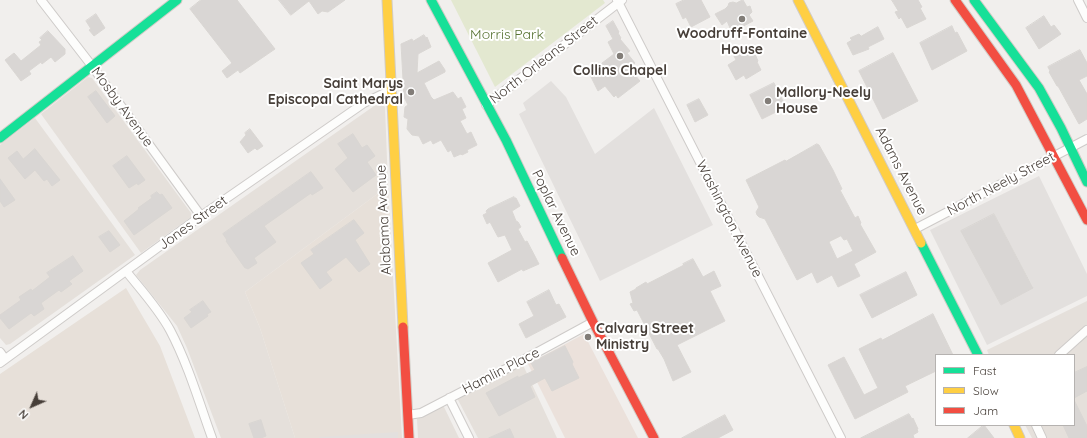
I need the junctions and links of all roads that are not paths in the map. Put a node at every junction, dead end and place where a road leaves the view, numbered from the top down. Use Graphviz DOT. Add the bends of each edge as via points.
graph roads {
  1 [pos="41,0"];
  2 [pos="177,0"];
  3 [pos="387,0"];
  4 [pos="431,0"];
  5 [pos="798,0"];
  6 [pos="955,0"];
  7 [pos="974,0"];
  8 [pos="1078,0"];
  9 [pos="619,1"];
  10 [pos="1087,18"];
  11 [pos="92,66"];
  12 [pos="391,90"];
  13 [pos="486,105"];
  14 [pos="0,138"];
  15 [pos="1087,139"];
  16 [pos="1070,148"];
  17 [pos="1053,157"];
  18 [pos="1087,182"];
  19 [pos="201,216"];
  20 [pos="1087,220"];
  21 [pos="915,229"];
  22 [pos="126,270"];
  23 [pos="592,322"];
  24 [pos="1087,330"];
  25 [pos="0,352"];
  26 [pos="978,354"];
  27 [pos="1060,354"];
  28 [pos="3,361"];
  29 [pos="449,398"];
  30 [pos="408,415"];
  31 [pos="1014,426"];
  32 [pos="1036,426"];
  33 [pos="212,438"];
  34 [pos="409,438"];
  35 [pos="469,438"];
  36 [pos="654,438"];
  37 [pos="841,438"];
  38 [pos="1020,438"];
  39 [pos="1042,438"];
  1 -- 11 [label="street, Mosby Avenue"];
  2 -- 11 [label="street"];
  3 -- 12 [label="street, Alabama Avenue"];
  4 -- 13 [label="street, Poplar Avenue"];
  5 -- 21 [label="street, Adams Avenue"];
  6 -- 17 [label="street" via="1016,85"];
  7 -- 16 [label="street" via="1031,77"];
  8 -- 10 [label="street"];
  9 -- 13 [label="street, North Orleans Street"];
  9 -- 37 [label="street, Washington Avenue"];
  11 -- 14 [label="street"];
  11 -- 19 [label="street, Mosby Avenue"];
  12 -- 19 [label="street, Jones Street" via="364,103"];
  12 -- 30 [label="street, Alabama Avenue"];
  13 -- 23 [label="street, Poplar Avenue" via="506,140"];
  15 -- 16 [label="street, North Neely Street"];
  16 -- 17 [label="street, North Neely Street"];
  16 -- 18 [label="street"];
  17 -- 20 [label="street"];
  17 -- 21 [label="street, North Neely Street"];
  19 -- 22 [label="street, Jones Street"];
  21 -- 26 [label="street, Adams Avenue"];
  22 -- 28 [label="street, Jones Street"];
  22 -- 33 [label="street" via="169,329"];
  23 -- 29 [label="street, Hamlin Place"];
  23 -- 36 [label="street, Poplar Avenue"];
  24 -- 27 [label="street"];
  25 -- 28 [label="street"];
  29 -- 30 [label="street, Hamlin Place" via="421,413"];
  29 -- 35 [label="street"];
  30 -- 34 [label="street, Alabama Avenue"];
  31 -- 38 [label="street"];
  32 -- 39 [label="street"];
}
